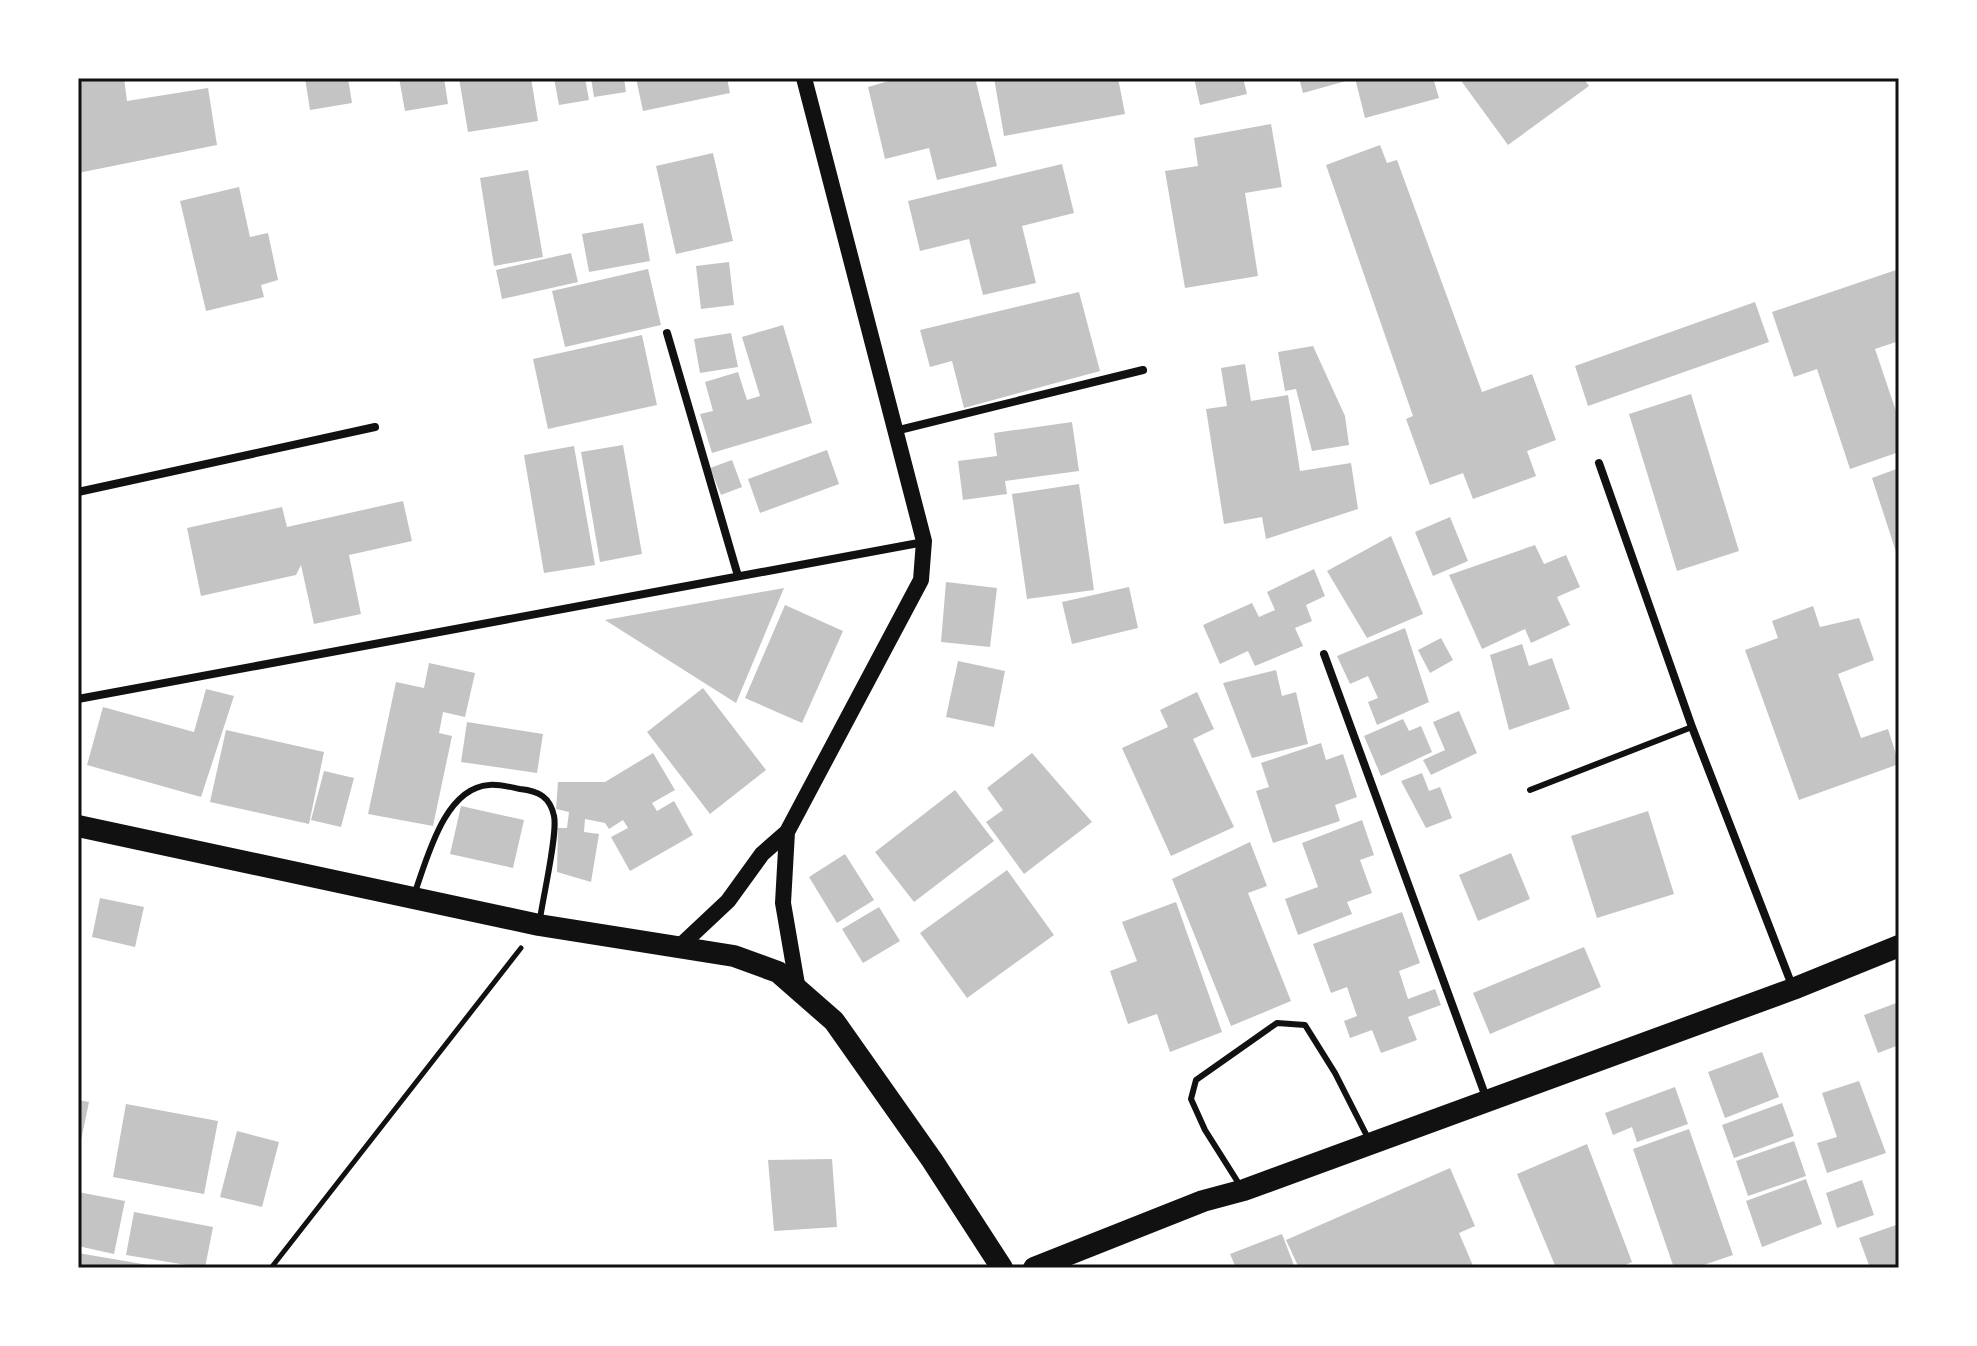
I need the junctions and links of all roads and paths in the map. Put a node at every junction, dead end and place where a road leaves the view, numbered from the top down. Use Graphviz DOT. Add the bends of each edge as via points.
graph roads {
  1 [pos="804,78"];
  2 [pos="667,333"];
  3 [pos="1143,370"];
  4 [pos="375,427"];
  5 [pos="895,431"];
  6 [pos="1599,463"];
  7 [pos="78,492"];
  8 [pos="924,541"];
  9 [pos="738,576"];
  10 [pos="1324,654"];
  11 [pos="78,699"];
  12 [pos="1692,727"];
  13 [pos="1530,790"];
  14 [pos="78,826"];
  15 [pos="787,832"];
  16 [pos="413,898"];
  17 [pos="539,925"];
  18 [pos="1899,946"];
  19 [pos="679,947"];
  20 [pos="1793,989"];
  21 [pos="798,990"];
  22 [pos="1487,1100"];
  23 [pos="1371,1144"];
  24 [pos="1244,1190"];
  25 [pos="271,1268"];
  26 [pos="1002,1268"];
  27 [pos="1034,1268"];
  1 -- 5 [label="main road"];
  2 -- 9 [label="street"];
  3 -- 5 [label="street"];
  4 -- 7 [label="street"];
  5 -- 8 [label="main road"];
  6 -- 12 [label="street"];
  8 -- 9 [label="street"];
  8 -- 15 [label="main road" via="921,580"];
  9 -- 11 [label="street"];
  10 -- 22 [label="street"];
  12 -- 13 [label="lane"];
  12 -- 20 [label="street"];
  14 -- 16 [label="highway"];
  15 -- 19 [label="main road" via="762,854 728,901"];
  15 -- 21 [label="main road" via="783,903"];
  16 -- 17 [label="highway"];
  16 -- 17 [label="lane" via="436,836 452,806 468,791 489,785 536,791 550,801 555,820"];
  17 -- 19 [label="highway"];
  17 -- 25 [label="path"];
  18 -- 20 [label="highway"];
  19 -- 21 [label="highway" via="734,956 778,972"];
  20 -- 22 [label="highway"];
  21 -- 26 [label="highway" via="834,1021"];
  22 -- 23 [label="highway"];
  23 -- 24 [label="highway"];
  23 -- 24 [label="lane" via="1305,1025 1277,1023 1196,1080 1191,1099"];
  24 -- 27 [label="highway"];
}
